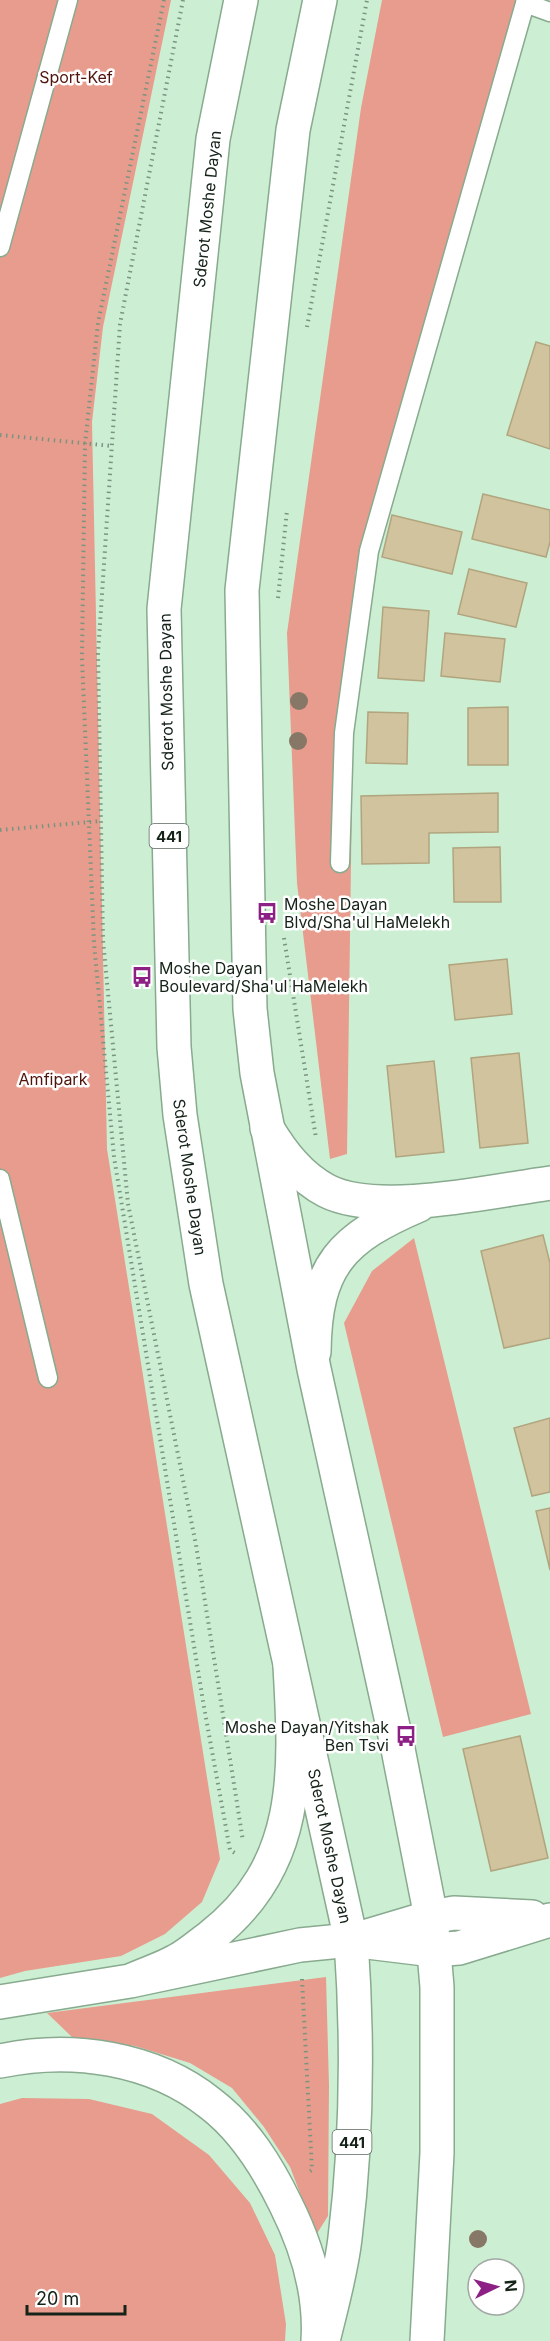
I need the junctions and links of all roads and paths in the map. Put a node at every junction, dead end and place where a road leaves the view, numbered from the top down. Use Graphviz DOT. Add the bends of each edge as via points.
graph roads {
  1 [pos="68,0"];
  2 [pos="164,0"];
  3 [pos="241,0"];
  4 [pos="320,0"];
  5 [pos="367,0"];
  6 [pos="526,2"];
  7 [pos="550,12"];
  8 [pos="0,247"];
  9 [pos="306,332"];
  10 [pos="0,435"];
  11 [pos="85,444"];
  12 [pos="112,446"];
  13 [pos="288,504"];
  14 [pos="277,608"];
  15 [pos="101,821"];
  16 [pos="88,822"];
  17 [pos="0,830"];
  18 [pos="340,863"];
  19 [pos="283,930"];
  20 [pos="267,1128"];
  21 [pos="316,1142"];
  22 [pos="0,1179"];
  23 [pos="550,1183"];
  24 [pos="430,1200"];
  25 [pos="314,1369"];
  26 [pos="48,1378"];
  27 [pos="290,1666"];
  28 [pos="266,1874"];
  29 [pos="431,1917"];
  30 [pos="550,1919"];
  31 [pos="351,1941"];
  32 [pos="300,1946"];
  33 [pos="433,1950"];
  34 [pos="130,1981"];
  35 [pos="0,2002"];
  36 [pos="0,2061"];
  37 [pos="280,2193"];
  38 [pos="318,2341"];
  39 [pos="323,2341"];
  40 [pos="427,2341"];
  1 -- 8 [label="lane"];
  2 -- 11 [label="path" via="98,323"];
  3 -- 27 [label="main road, Sderot Moshe Dayan / 441" via="213,139 164,609 171,958 180,1114 206,1284"];
  4 -- 20 [label="main road" via="293,130 242,590 250,1009"];
  5 -- 9 [label="path"];
  6 -- 7 [label="lane"];
  6 -- 18 [label="lane" via="369,551 344,733"];
  10 -- 11 [label="path"];
  11 -- 12 [label="path"];
  11 -- 16 [label="path" via="82,658"];
  13 -- 14 [label="path"];
  15 -- 16 [label="path"];
  16 -- 17 [label="path"];
  16 -- 28 [label="path" via="94,943 114,1157 204,1707 230,1850"];
  19 -- 21 [label="path"];
  20 -- 24 [label="main road" via="284,1156 324,1190 389,1202"];
  20 -- 25 [label="main road"];
  22 -- 26 [label="lane"];
  23 -- 24 [label="main road"];
  24 -- 25 [label="main road" via="369,1231 336,1258 319,1306"];
  25 -- 29 [label="main road"];
  27 -- 28 [label="main road" via="292,1783 279,1847"];
  27 -- 31 [label="main road, Sderot Moshe Dayan / 441"];
  28 -- 34 [label="main road" via="226,1925 177,1960"];
  29 -- 30 [label="main road" via="454,1913"];
  29 -- 31 [label="main road"];
  29 -- 33 [label="main road"];
  30 -- 33 [label="main road" via="459,1948"];
  31 -- 32 [label="main road"];
  31 -- 33 [label="main road"];
  31 -- 39 [label="main road, Sderot Moshe Dayan / 441" via="355,2000 353,2129 345,2239"];
  32 -- 34 [label="main road"];
  32 -- 37 [label="path" via="312,2170"];
  33 -- 40 [label="main road" via="437,1988 437,2153"];
  34 -- 35 [label="main road"];
  36 -- 37 [label="main road" via="29,2055 79,2054 128,2063 175,2081 211,2104 239,2131"];
  37 -- 38 [label="main road" via="298,2228 311,2271"];
}
